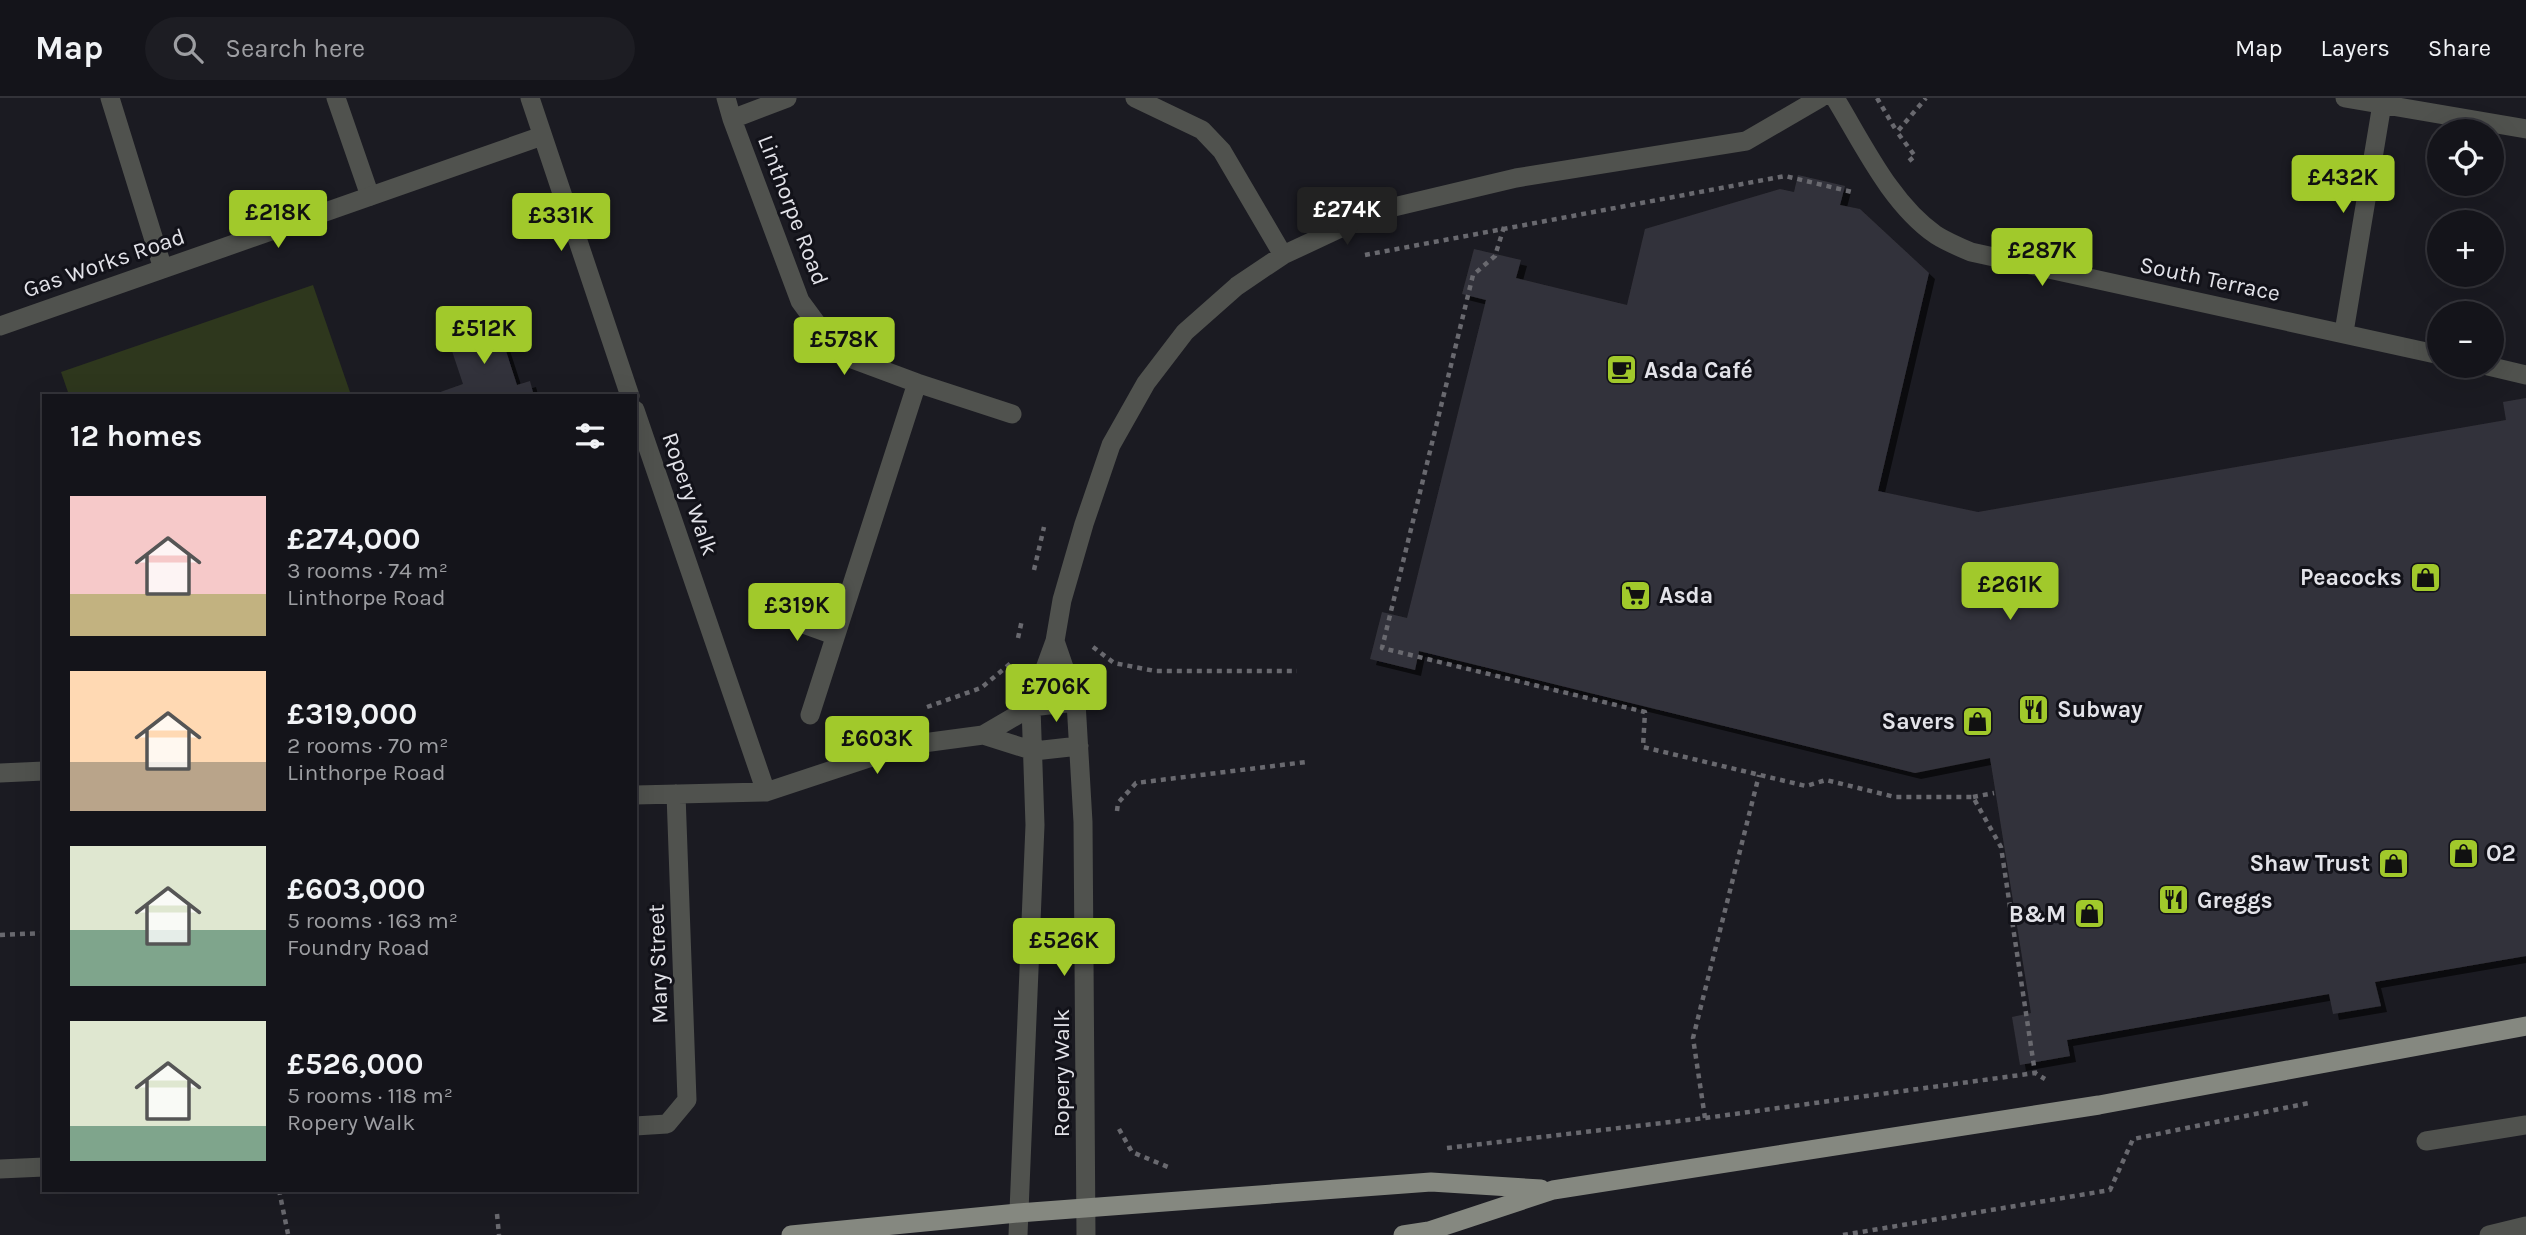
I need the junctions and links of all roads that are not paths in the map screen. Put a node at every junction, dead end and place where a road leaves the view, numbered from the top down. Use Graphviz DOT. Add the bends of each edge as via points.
graph roads {
  1 [pos="110,98"];
  2 [pos="336,98"];
  3 [pos="530,98"];
  4 [pos="726,98"];
  5 [pos="787,98"];
  6 [pos="1135,98"];
  7 [pos="1820,98"];
  8 [pos="1835,98"];
  9 [pos="2351,98"];
  10 [pos="2382,104"];
  11 [pos="732,118"];
  12 [pos="2526,129"];
  13 [pos="542,136"];
  14 [pos="370,196"];
  15 [pos="1283,255"];
  16 [pos="163,269"];
  17 [pos="0,326"];
  18 [pos="2344,332"];
  19 [pos="2427,352"];
  20 [pos="2504,369"];
  21 [pos="2526,374"];
  22 [pos="917,383"];
  23 [pos="629,394"];
  24 [pos="1012,414"];
  25 [pos="637,416"];
  26 [pos="774,613"];
  27 [pos="834,635"];
  28 [pos="1055,641"];
  29 [pos="1076,702"];
  30 [pos="1031,707"];
  31 [pos="810,715"];
  32 [pos="983,735"];
  33 [pos="1079,746"];
  34 [pos="1034,751"];
  35 [pos="42,771"];
  36 [pos="0,772"];
  37 [pos="766,792"];
  38 [pos="676,794"];
  39 [pos="637,795"];
  40 [pos="2526,1026"];
  41 [pos="2526,1125"];
  42 [pos="637,1126"];
  43 [pos="2426,1141"];
  44 [pos="42,1167"];
  45 [pos="0,1169"];
  46 [pos="1553,1190"];
  47 [pos="1086,1208"];
  48 [pos="1018,1213"];
  49 [pos="2526,1226"];
  50 [pos="790,1235"];
  51 [pos="1018,1235"];
  52 [pos="1086,1235"];
  53 [pos="1403,1235"];
  54 [pos="2489,1235"];
  1 -- 16 [label="street"];
  2 -- 14 [label="street"];
  3 -- 13 [label="street"];
  4 -- 11 [label="street"];
  5 -- 11 [label="street, Linthorpe Road"];
  6 -- 15 [label="street" via="1202,130 1222,150"];
  7 -- 15 [label="street" via="1746,141 1516,178 1377,211"];
  8 -- 18 [label="street, South Terrace" via="1884,180 1909,209 1936,234 1970,252"];
  9 -- 10 [label="street"];
  10 -- 12 [label="street"];
  10 -- 18 [label="street"];
  11 -- 22 [label="street, Linthorpe Road" via="800,301 839,354"];
  13 -- 14 [label="street, Gas Works Road"];
  13 -- 23 [label="street"];
  14 -- 16 [label="street, Gas Works Road"];
  15 -- 28 [label="street" via="1237,286 1185,332 1146,383 1111,445 1062,600"];
  16 -- 17 [label="street, Gas Works Road"];
  18 -- 19 [label="street, South Terrace"];
  20 -- 21 [label="street"];
  22 -- 24 [label="street, Linthorpe Road"];
  22 -- 27 [label="street"];
  25 -- 37 [label="street, Ropery Walk"];
  26 -- 27 [label="street"];
  27 -- 31 [label="street"];
  28 -- 29 [label="street, Ropery Walk"];
  28 -- 30 [label="street"];
  29 -- 30 [label="street"];
  29 -- 33 [label="street, Ropery Walk"];
  30 -- 32 [label="street"];
  30 -- 34 [label="street, Ropery Walk"];
  32 -- 34 [label="street"];
  32 -- 37 [label="street" via="908,745"];
  33 -- 34 [label="street"];
  33 -- 47 [label="street, Ropery Walk"];
  34 -- 48 [label="street, Ropery Walk"];
  35 -- 36 [label="street"];
  37 -- 38 [label="street"];
  38 -- 39 [label="street"];
  38 -- 42 [label="street, Mary Street" via="687,1100 667,1124"];
  40 -- 46 [label="main road" via="2099,1105"];
  41 -- 43 [label="street"];
  44 -- 45 [label="street"];
  46 -- 47 [label="main road" via="1431,1181"];
  46 -- 53 [label="main road" via="1429,1231"];
  47 -- 48 [label="main road"];
  47 -- 52 [label="street, Ropery Walk"];
  48 -- 50 [label="main road"];
  48 -- 51 [label="street, Ropery Walk"];
  49 -- 54 [label="street"];
}
